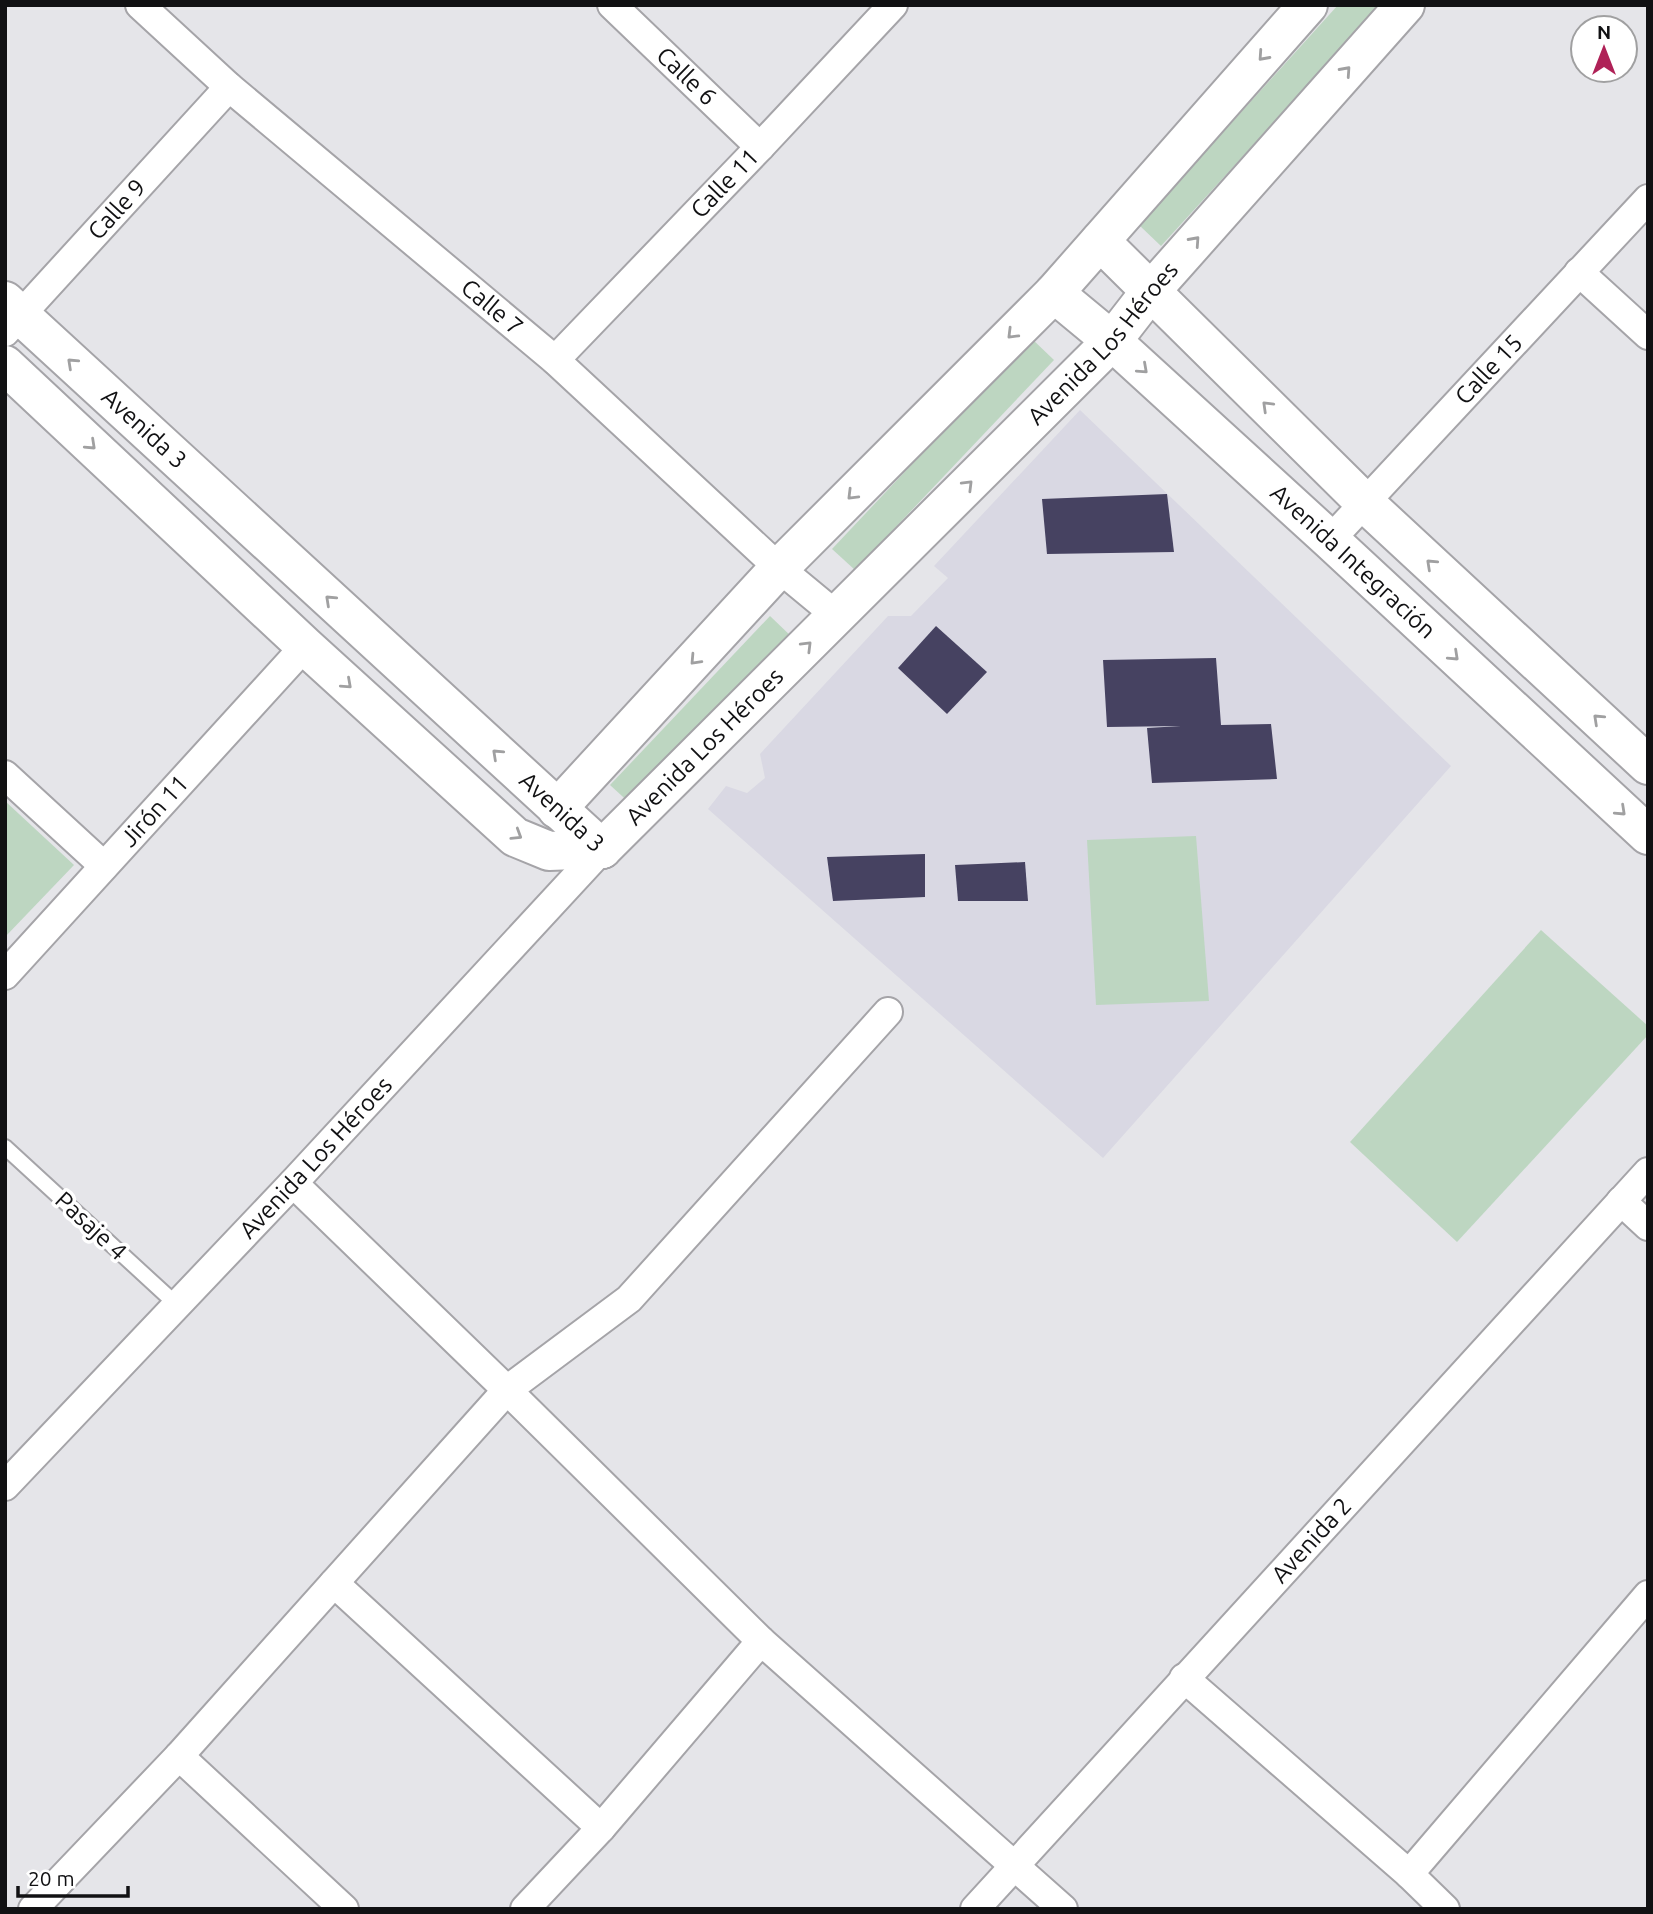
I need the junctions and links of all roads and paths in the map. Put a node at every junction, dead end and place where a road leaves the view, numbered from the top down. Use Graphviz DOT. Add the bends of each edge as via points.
graph roads {
  1 [pos="140,5"];
  2 [pos="612,5"];
  3 [pos="893,5"];
  4 [pos="1308,5"];
  5 [pos="1405,5"];
  6 [pos="229,87"];
  7 [pos="760,147"];
  8 [pos="1648,199"];
  9 [pos="1100,241"];
  10 [pos="1579,272"];
  11 [pos="1150,292"];
  12 [pos="1054,293"];
  13 [pos="10,316"];
  14 [pos="1648,335"];
  15 [pos="1112,341"];
  16 [pos="555,360"];
  17 [pos="5,365"];
  18 [pos="1365,503"];
  19 [pos="1330,540"];
  20 [pos="779,568"];
  21 [pos="837,617"];
  22 [pos="305,646"];
  23 [pos="1648,765"];
  24 [pos="5,775"];
  25 [pos="557,809"];
  26 [pos="1648,835"];
  27 [pos="602,849"];
  28 [pos="104,866"];
  29 [pos="5,975"];
  30 [pos="888,1012"];
  31 [pos="5,1147"];
  32 [pos="1648,1172"];
  33 [pos="293,1183"];
  34 [pos="1621,1201"];
  35 [pos="1648,1226"];
  36 [pos="176,1304"];
  37 [pos="507,1390"];
  38 [pos="5,1486"];
  39 [pos="334,1583"];
  40 [pos="1648,1595"];
  41 [pos="761,1641"];
  42 [pos="1184,1678"];
  43 [pos="179,1756"];
  44 [pos="601,1828"];
  45 [pos="1015,1865"];
  46 [pos="1409,1874"];
  47 [pos="33,1909"];
  48 [pos="344,1909"];
  49 [pos="525,1909"];
  50 [pos="975,1909"];
  51 [pos="1063,1909"];
  52 [pos="1445,1909"];
  1 -- 6 [label="street, Calle 7"];
  2 -- 7 [label="street, Calle 6"];
  3 -- 7 [label="street, Calle 11"];
  4 -- 9 [label="main road, one-way"];
  11 -- 5 [label="main road, Avenida Los Héroes, one-way"];
  6 -- 13 [label="street, Calle 9"];
  6 -- 16 [label="street, Calle 7"];
  7 -- 16 [label="street, Calle 11"];
  8 -- 10 [label="street, Calle 15"];
  9 -- 11 [label="main road"];
  9 -- 12 [label="main road"];
  10 -- 14 [label="street"];
  10 -- 18 [label="street, Calle 15"];
  11 -- 15 [label="main road, Avenida Los Héroes"];
  18 -- 11 [label="main road, one-way"];
  12 -- 15 [label="main road, Avenida Integración"];
  12 -- 20 [label="main road, one-way"];
  25 -- 13 [label="main road, Avenida 3, one-way"];
  15 -- 19 [label="main road, Avenida Integración, one-way"];
  21 -- 15 [label="main road, Avenida Los Héroes, one-way"];
  16 -- 20 [label="street, Calle 7"];
  17 -- 22 [label="main road, Avenida 3, one-way"];
  18 -- 19 [label="street, Calle 15"];
  23 -- 18 [label="main road, one-way"];
  19 -- 26 [label="main road, Avenida Integración, one-way"];
  20 -- 21 [label="street, Calle 7"];
  20 -- 25 [label="main road, one-way"];
  27 -- 21 [label="main road, Avenida Los Héroes, one-way"];
  22 -- 27 [label="main road, Avenida 3, one-way" via="515,837 549,851"];
  22 -- 28 [label="street, Jirón 11"];
  24 -- 28 [label="street"];
  25 -- 27 [label="main road, Avenida 3"];
  27 -- 33 [label="street, Avenida Los Héroes"];
  28 -- 29 [label="street, Jirón 11"];
  30 -- 37 [label="street" via="629,1299"];
  31 -- 36 [label="lane, Pasaje 4"];
  32 -- 34 [label="street, Avenida 2"];
  33 -- 36 [label="street, Avenida Los Héroes"];
  33 -- 37 [label="street"];
  34 -- 35 [label="street"];
  34 -- 42 [label="street, Avenida 2"];
  36 -- 38 [label="street, Avenida Los Héroes"];
  37 -- 39 [label="street"];
  37 -- 41 [label="street"];
  39 -- 43 [label="street"];
  39 -- 44 [label="street"];
  40 -- 46 [label="street"];
  41 -- 44 [label="street"];
  41 -- 45 [label="street"];
  42 -- 45 [label="street, Avenida 2"];
  42 -- 46 [label="street"];
  43 -- 47 [label="street"];
  43 -- 48 [label="street"];
  44 -- 49 [label="street"];
  45 -- 50 [label="street, Avenida 2"];
  45 -- 51 [label="street"];
  46 -- 52 [label="street"];
}
